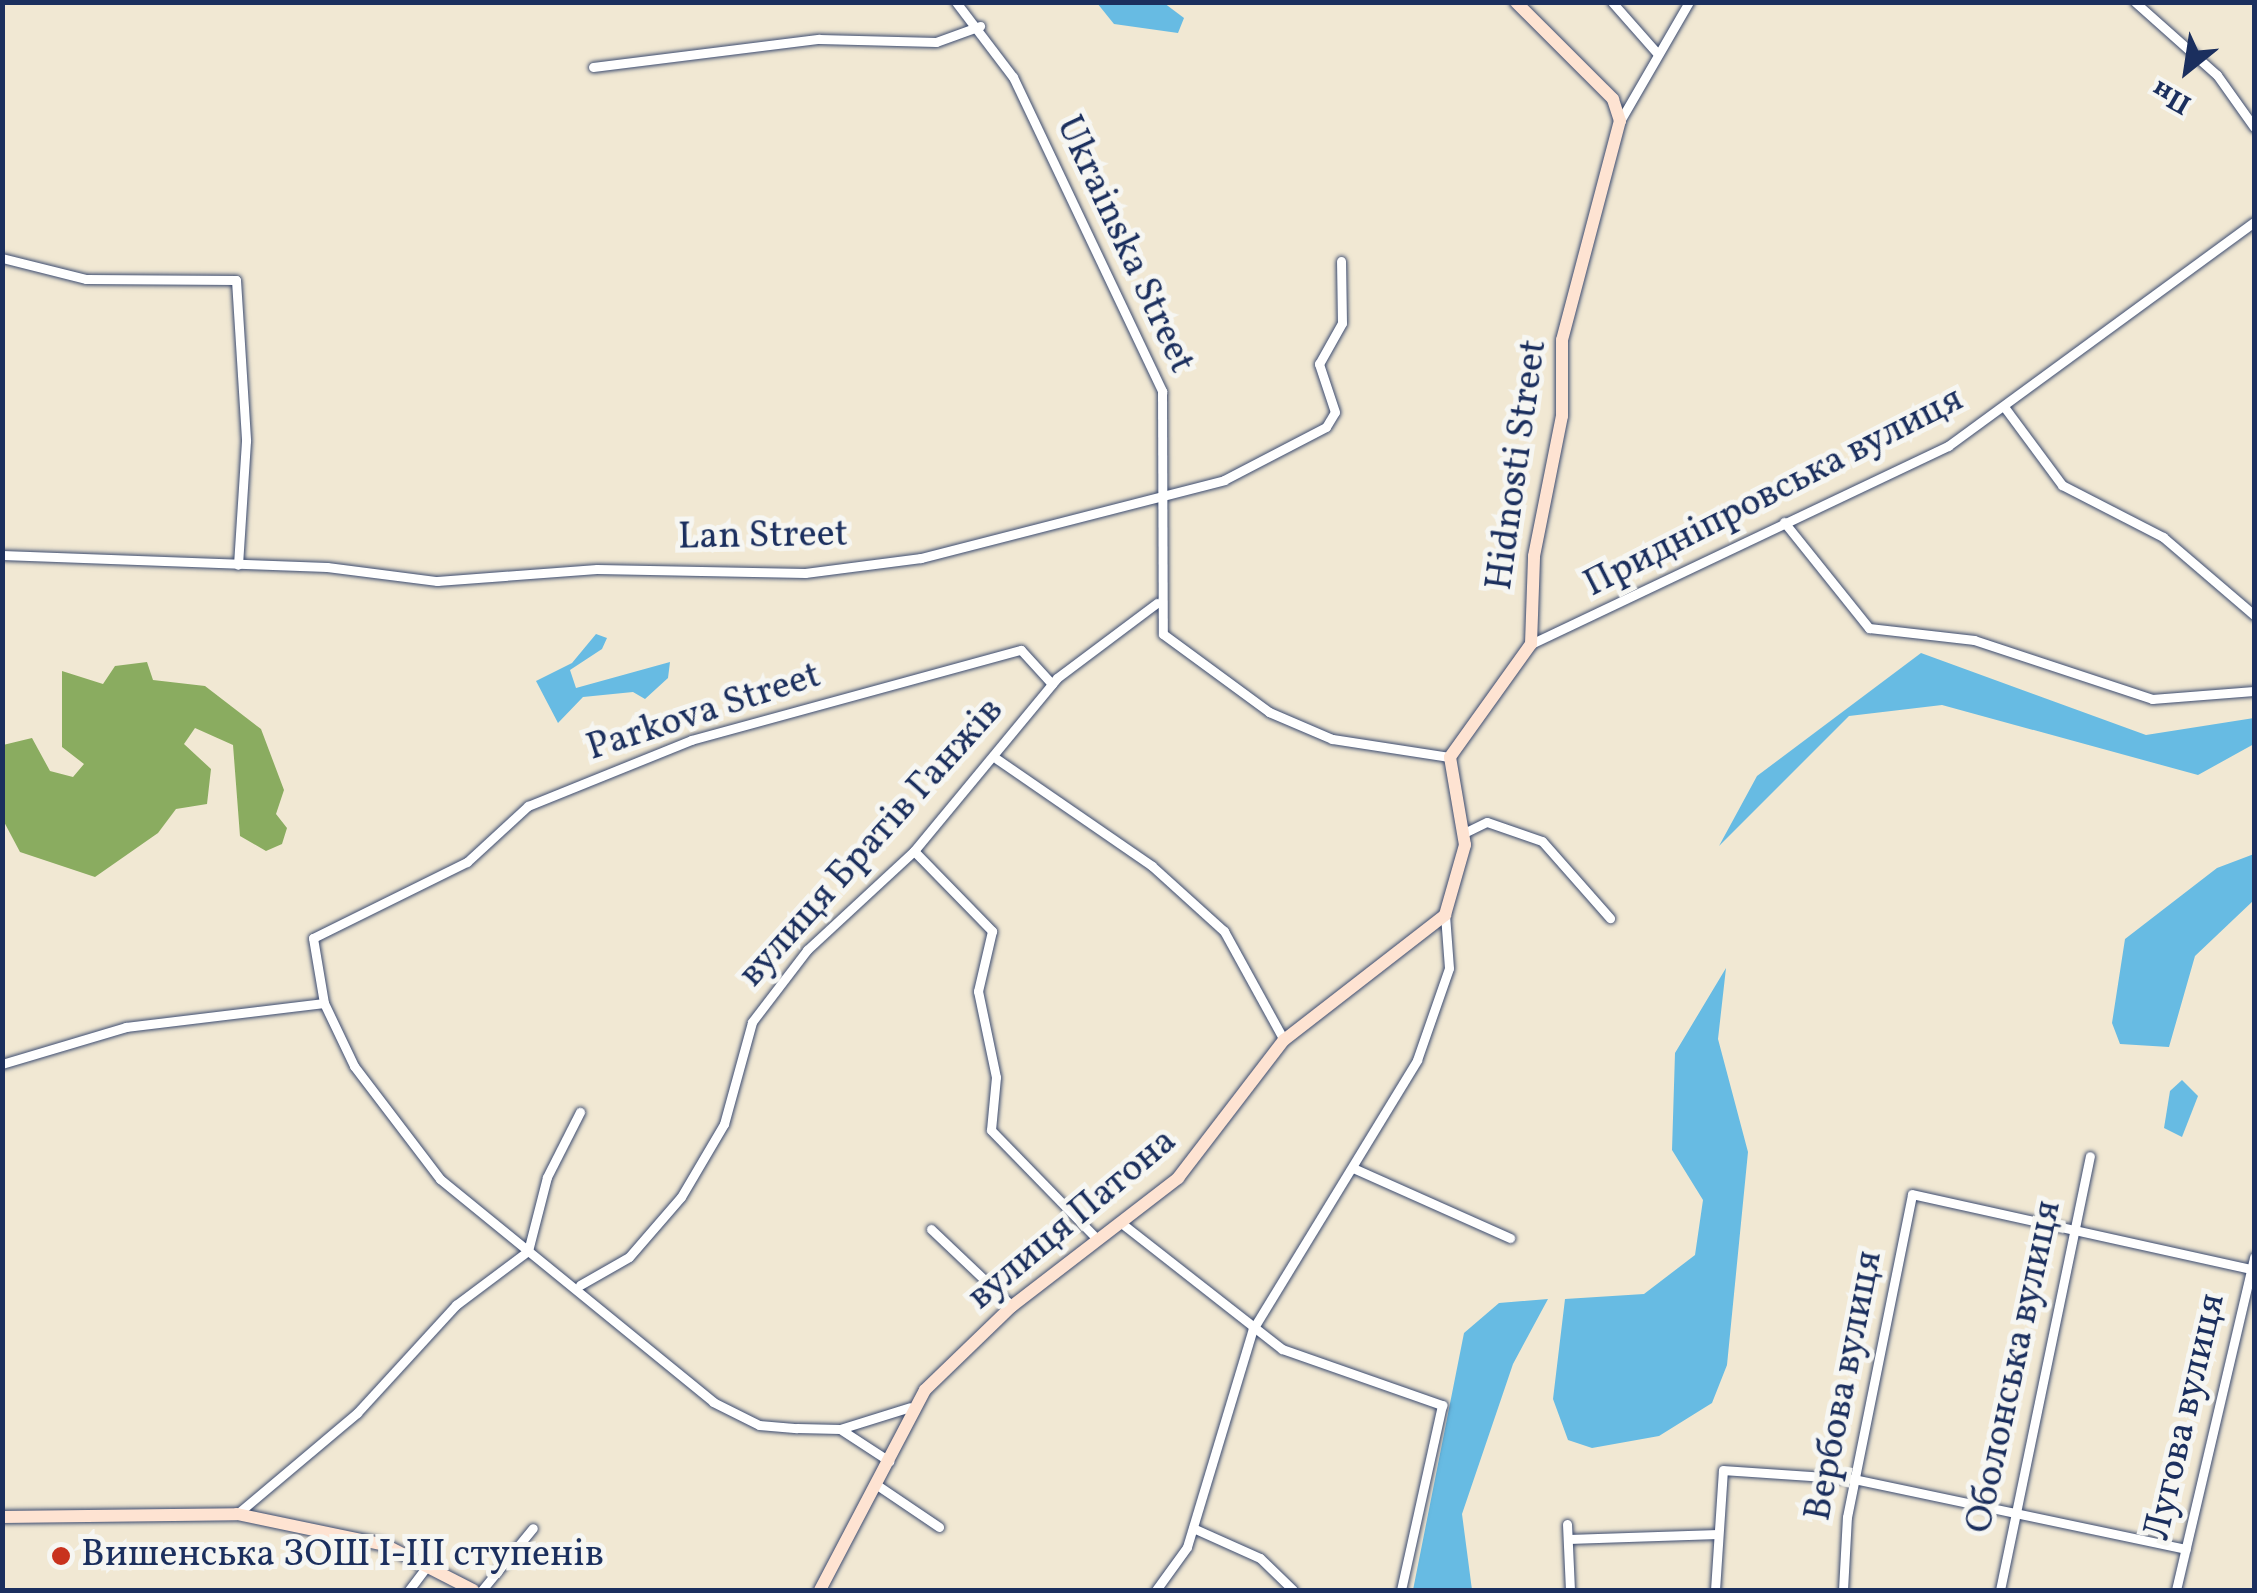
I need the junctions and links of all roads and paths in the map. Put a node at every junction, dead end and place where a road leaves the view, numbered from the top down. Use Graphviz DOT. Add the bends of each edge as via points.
graph roads {
  1 [pos="956,2"];
  2 [pos="1516,2"];
  3 [pos="1612,2"];
  4 [pos="1689,2"];
  5 [pos="2136,2"];
  6 [pos="980,26"];
  7 [pos="1657,53"];
  8 [pos="593,67"];
  9 [pos="1620,121"];
  10 [pos="2254,127"];
  11 [pos="2254,222"];
  12 [pos="2,258"];
  13 [pos="1341,261"];
  14 [pos="2005,408"];
  15 [pos="1158,500"];
  16 [pos="1784,522"];
  17 [pos="2,554"];
  18 [pos="238,565"];
  19 [pos="1157,603"];
  20 [pos="2254,615"];
  21 [pos="1531,644"];
  22 [pos="1052,684"];
  23 [pos="2254,691"];
  24 [pos="1450,757"];
  25 [pos="997,759"];
  26 [pos="1464,833"];
  27 [pos="914,851"];
  28 [pos="1445,915"];
  29 [pos="1610,918"];
  30 [pos="324,1002"];
  31 [pos="1284,1040"];
  32 [pos="2,1064"];
  33 [pos="580,1112"];
  34 [pos="2090,1156"];
  35 [pos="1353,1168"];
  36 [pos="1120,1222"];
  37 [pos="2075,1227"];
  38 [pos="931,1229"];
  39 [pos="1096,1238"];
  40 [pos="1510,1238"];
  41 [pos="528,1251"];
  42 [pos="2254,1257"];
  43 [pos="2253,1270"];
  44 [pos="580,1286"];
  45 [pos="1012,1306"];
  46 [pos="1253,1329"];
  47 [pos="910,1407"];
  48 [pos="840,1429"];
  49 [pos="889,1462"];
  50 [pos="1854,1480"];
  51 [pos="877,1485"];
  52 [pos="2016,1511"];
  53 [pos="237,1514"];
  54 [pos="2,1517"];
  55 [pos="1567,1524"];
  56 [pos="939,1527"];
  57 [pos="533,1528"];
  58 [pos="1193,1528"];
  59 [pos="1718,1534"];
  60 [pos="1568,1540"];
  61 [pos="2186,1549"];
  62 [pos="429,1564"];
  63 [pos="409,1590"];
  64 [pos="473,1590"];
  65 [pos="482,1590"];
  66 [pos="820,1590"];
  67 [pos="1156,1590"];
  68 [pos="1293,1590"];
  69 [pos="1401,1590"];
  70 [pos="1570,1590"];
  71 [pos="1716,1590"];
  72 [pos="1843,1590"];
  73 [pos="2000,1590"];
  74 [pos="2176,1590"];
  1 -- 6 [label="street, Ukrainska Street"];
  2 -- 9 [label="street" via="1613,99"];
  3 -- 7 [label="street"];
  4 -- 7 [label="street, Hidnosti Street"];
  5 -- 10 [label="street" via="2217,75"];
  6 -- 8 [label="street" via="936,42 819,39"];
  6 -- 15 [label="street, Ukrainska Street" via="1162,391"];
  7 -- 9 [label="street, Hidnosti Street"];
  9 -- 21 [label="street, Hidnosti Street" via="1562,340 1563,404 1534,556"];
  11 -- 14 [label="street, Придніпровська вулиця"];
  12 -- 18 [label="street" via="86,279 236,280 246,441"];
  13 -- 15 [label="street, Lan Street" via="1342,324 1319,364 1335,412 1326,428 1224,480"];
  14 -- 16 [label="street, Придніпровська вулиця" via="1948,446"];
  14 -- 20 [label="street" via="2062,485 2163,537"];
  15 -- 18 [label="street, Lan Street" via="921,558 805,573 597,570 437,580"];
  15 -- 19 [label="street, Ukrainska Street"];
  16 -- 21 [label="street, Придніпровська вулиця"];
  16 -- 23 [label="street" via="1869,628 1974,640 2152,699"];
  17 -- 18 [label="street, Lan Street"];
  19 -- 22 [label="street, вулиця Братів Ганжів" via="1109,631"];
  19 -- 24 [label="street, Ukrainska Street" via="1162,634 1269,712 1332,739"];
  21 -- 24 [label="street"];
  22 -- 25 [label="street, вулиця Братів Ганжів"];
  22 -- 30 [label="street, Parkova Street" via="1022,650 691,740 528,806 467,862 308,942"];
  24 -- 26 [label="street"];
  25 -- 27 [label="street, вулиця Братів Ганжів"];
  25 -- 31 [label="street" via="1152,866 1224,930"];
  26 -- 28 [label="street"];
  26 -- 29 [label="street" via="1487,822 1542,841"];
  27 -- 39 [label="street" via="992,930 978,992 996,1077 992,1130"];
  27 -- 44 [label="street, вулиця Братів Ганжів" via="762,1005 724,1124 681,1197 628,1258"];
  28 -- 31 [label="street, вулиця Патона"];
  28 -- 35 [label="street" via="1449,968 1430,1030"];
  30 -- 32 [label="street" via="126,1027"];
  30 -- 41 [label="street" via="354,1066 440,1178"];
  31 -- 36 [label="street, вулиця Патона" via="1213,1141"];
  33 -- 41 [label="street" via="547,1177"];
  34 -- 37 [label="street, Оболонська вулиця"];
  35 -- 40 [label="street"];
  35 -- 46 [label="street"];
  36 -- 39 [label="street, вулиця Патона"];
  36 -- 46 [label="street"];
  37 -- 43 [label="street"];
  37 -- 50 [label="street, Вербова вулиця" via="1912,1194"];
  37 -- 52 [label="street, Оболонська вулиця"];
  38 -- 45 [label="street"];
  39 -- 45 [label="street, вулиця Патона"];
  41 -- 44 [label="street"];
  41 -- 53 [label="street" via="468,1295 356,1413"];
  42 -- 43 [label="street, Лугова вулиця"];
  43 -- 61 [label="street, Лугова вулиця"];
  44 -- 48 [label="street" via="736,1416"];
  45 -- 47 [label="street, вулиця Патона"];
  46 -- 58 [label="street"];
  46 -- 69 [label="street" via="1282,1349 1442,1405"];
  47 -- 48 [label="street, вулиця Патона"];
  47 -- 49 [label="street, вулиця Патона"];
  48 -- 49 [label="street"];
  49 -- 51 [label="street, вулиця Патона"];
  50 -- 52 [label="street"];
  50 -- 59 [label="street" via="1723,1470"];
  50 -- 72 [label="street, Вербова вулиця"];
  51 -- 56 [label="street"];
  51 -- 66 [label="street, вулиця Патона"];
  52 -- 61 [label="street"];
  52 -- 73 [label="street, Оболонська вулиця"];
  53 -- 54 [label="street"];
  53 -- 62 [label="street" via="360,1538"];
  55 -- 60 [label="street"];
  57 -- 65 [label="street"];
  58 -- 67 [label="street"];
  58 -- 68 [label="street" via="1260,1558"];
  59 -- 60 [label="street"];
  59 -- 71 [label="street"];
  60 -- 70 [label="street"];
  61 -- 74 [label="street, Лугова вулиця"];
  62 -- 63 [label="street"];
  62 -- 64 [label="street"];
}
